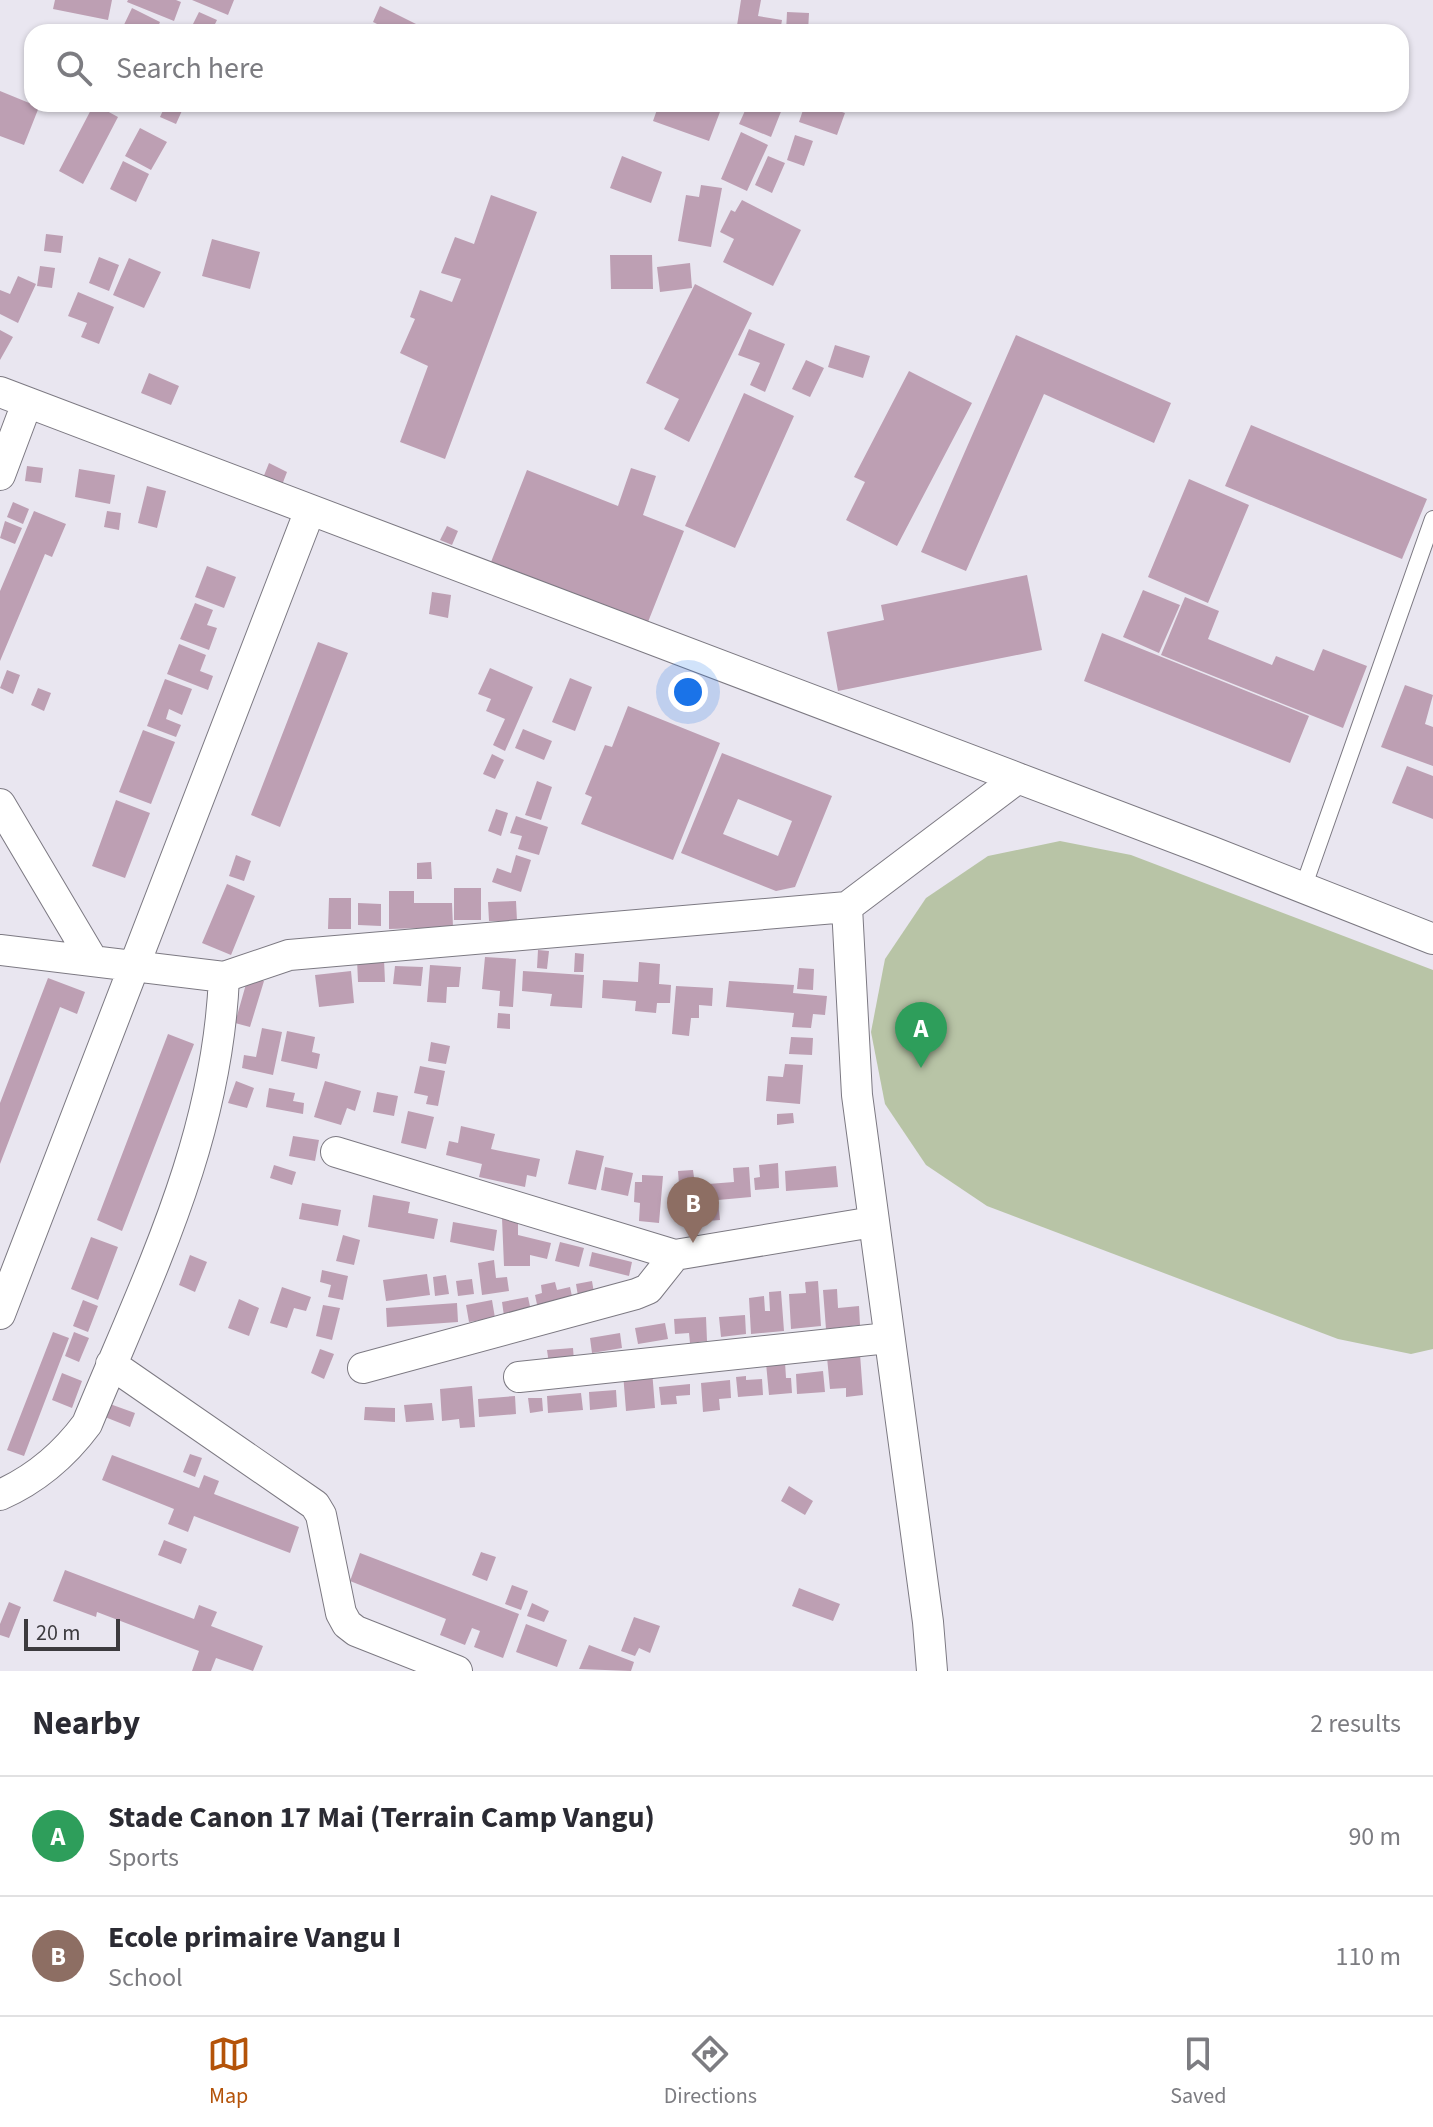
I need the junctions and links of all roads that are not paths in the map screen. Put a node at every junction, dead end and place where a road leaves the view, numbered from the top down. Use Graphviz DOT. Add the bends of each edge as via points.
graph roads {
  1 [pos="14,398"];
  2 [pos="0,475"];
  3 [pos="310,510"];
  4 [pos="1433,519"];
  5 [pos="1018,778"];
  6 [pos="0,804"];
  7 [pos="1303,888"];
  8 [pos="847,907"];
  9 [pos="1433,939"];
  10 [pos="0,950"];
  11 [pos="93,961"];
  12 [pos="136,966"];
  13 [pos="224,977"];
  14 [pos="336,1152"];
  15 [pos="873,1222"];
  16 [pos="675,1255"];
  17 [pos="0,1314"];
  18 [pos="888,1338"];
  19 [pos="111,1364"];
  20 [pos="363,1368"];
  21 [pos="519,1377"];
  22 [pos="0,1495"];
  23 [pos="457,1671"];
  24 [pos="932,1671"];
  1 -- 2 [label="street"];
  1 -- 3 [label="street"];
  3 -- 5 [label="street"];
  3 -- 12 [label="street"];
  4 -- 7 [label="lane"];
  5 -- 7 [label="street"];
  5 -- 8 [label="street"];
  6 -- 11 [label="street"];
  7 -- 9 [label="street"];
  8 -- 13 [label="street" via="289,955"];
  8 -- 15 [label="street" via="857,1095"];
  10 -- 11 [label="street"];
  11 -- 12 [label="street"];
  12 -- 13 [label="street"];
  12 -- 17 [label="street"];
  13 -- 19 [label="street" via="216,1064 188,1176"];
  14 -- 16 [label="street"];
  15 -- 16 [label="street"];
  15 -- 18 [label="street"];
  16 -- 20 [label="street" via="648,1289 636,1294"];
  18 -- 21 [label="street"];
  18 -- 24 [label="street"];
  19 -- 22 [label="street" via="87,1424 68,1450 33,1478"];
  19 -- 23 [label="street" via="315,1505 347,1624"];
}
